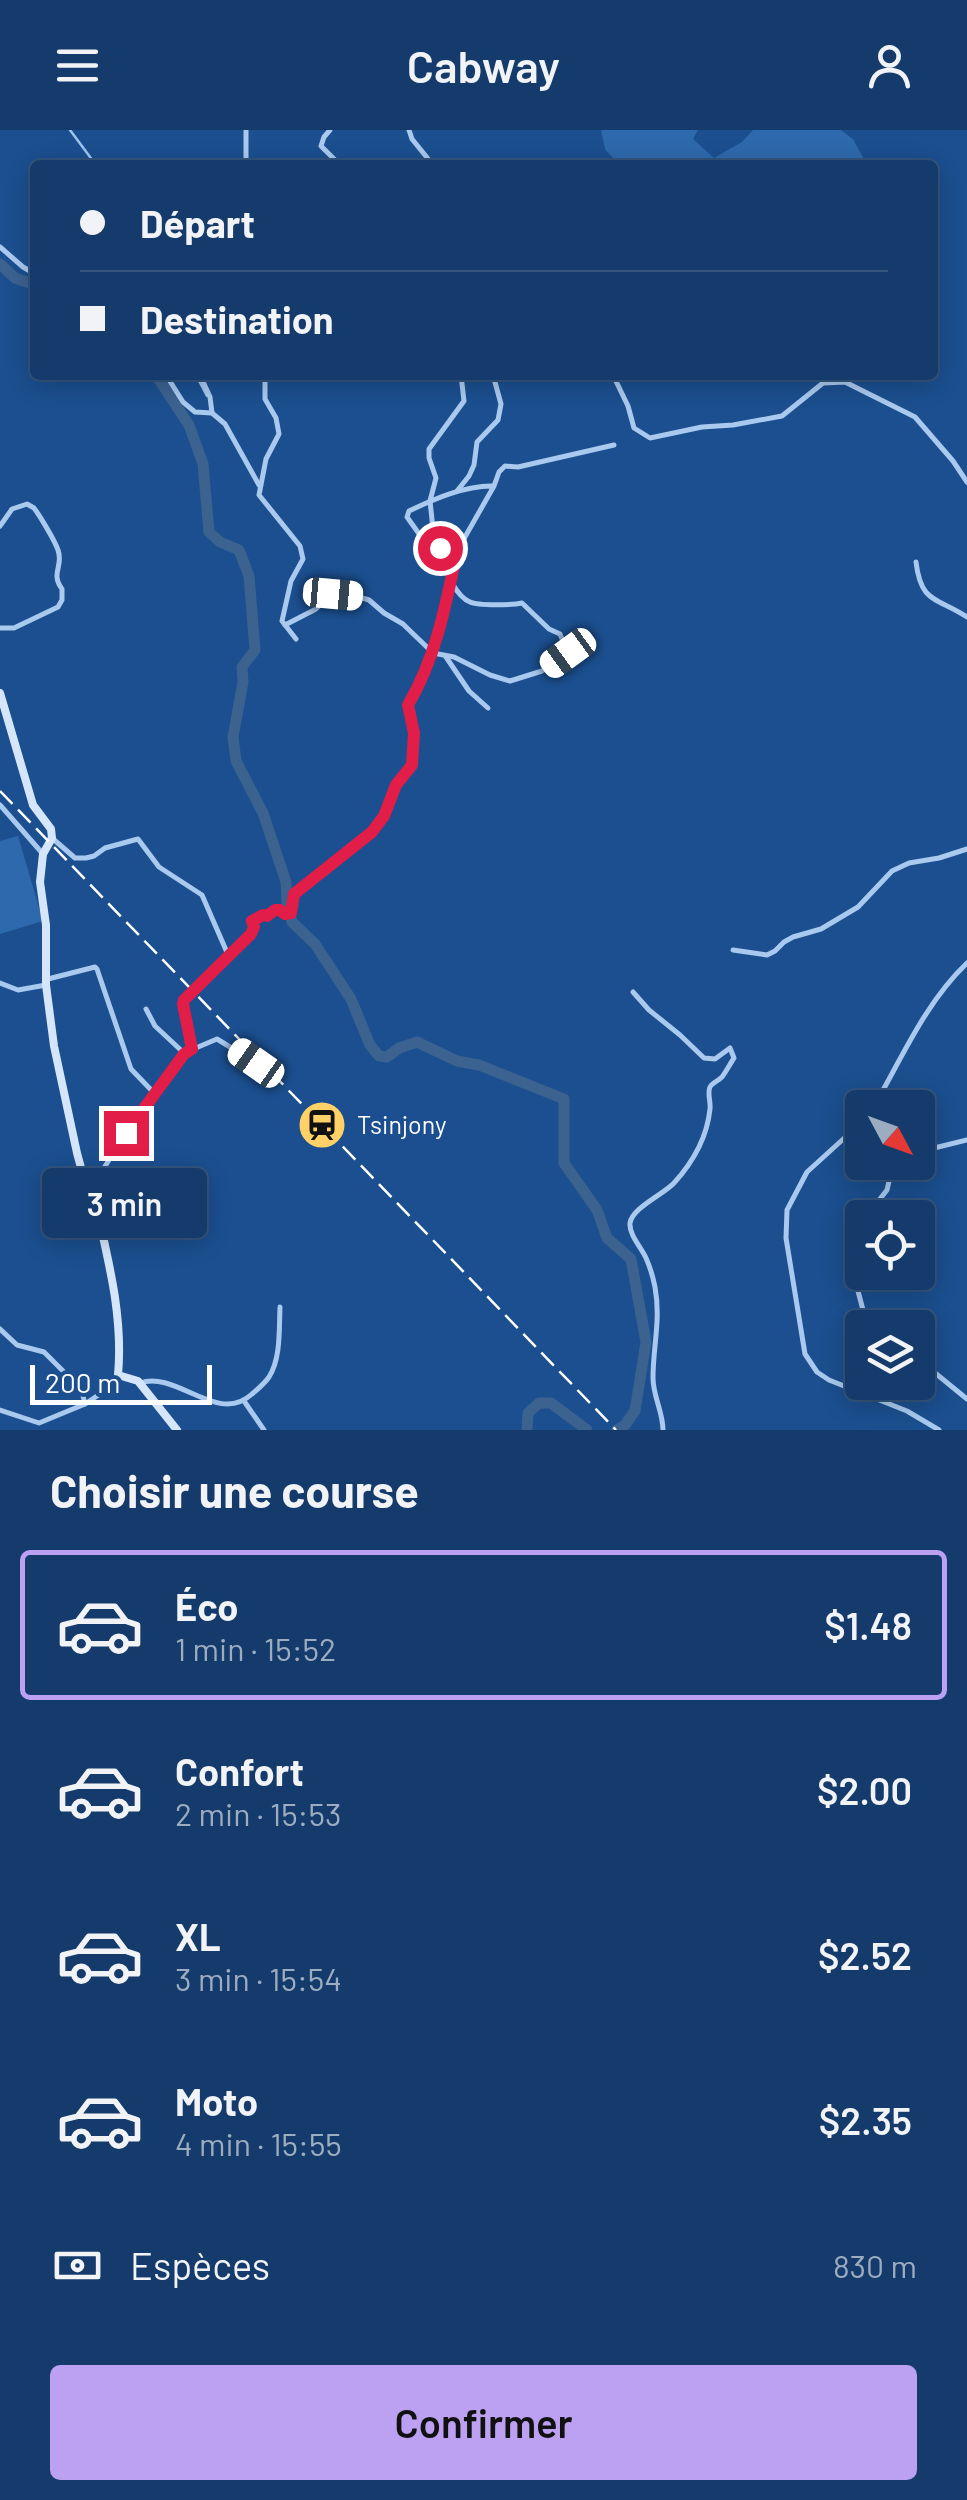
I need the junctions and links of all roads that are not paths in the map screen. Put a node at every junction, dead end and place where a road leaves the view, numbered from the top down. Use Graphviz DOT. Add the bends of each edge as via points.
graph roads {
  1 [pos="246,130"];
  2 [pos="330,130"];
  3 [pos="409,130"];
  4 [pos="246,160"];
  5 [pos="335,160"];
  6 [pos="428,160"];
  7 [pos="0,247"];
  8 [pos="30,271"];
  9 [pos="169,380"];
  10 [pos="202,380"];
  11 [pos="265,380"];
  12 [pos="462,380"];
  13 [pos="494,380"];
  14 [pos="615,380"];
  15 [pos="212,413"];
  16 [pos="614,446"];
  17 [pos="967,482"];
  18 [pos="494,486"];
  19 [pos="260,487"];
  20 [pos="455,494"];
  21 [pos="430,501"];
  22 [pos="0,526"];
  23 [pos="440,548"];
  24 [pos="457,551"];
  25 [pos="916,562"];
  26 [pos="451,582"];
  27 [pos="967,617"];
  28 [pos="284,625"];
  29 [pos="0,628"];
  30 [pos="296,638"];
  31 [pos="432,653"];
  32 [pos="444,655"];
  33 [pos="0,693"];
  34 [pos="488,708"];
  35 [pos="0,805"];
  36 [pos="52,838"];
  37 [pos="967,849"];
  38 [pos="43,854"];
  39 [pos="734,950"];
  40 [pos="229,957"];
  41 [pos="967,963"];
  42 [pos="46,982"];
  43 [pos="0,983"];
  44 [pos="633,992"];
  45 [pos="146,1008"];
  46 [pos="192,1049"];
  47 [pos="184,1054"];
  48 [pos="256,1063"];
  49 [pos="882,1090"];
  50 [pos="155,1094"];
  51 [pos="845,1138"];
  52 [pos="967,1140"];
  53 [pos="935,1148"];
  54 [pos="92,1187"];
  55 [pos="280,1306"];
  56 [pos="0,1329"];
  57 [pos="935,1373"];
  58 [pos="118,1375"];
  59 [pos="140,1383"];
  60 [pos="967,1398"];
  61 [pos="244,1401"];
  62 [pos="84,1404"];
  63 [pos="0,1410"];
  64 [pos="177,1430"];
  65 [pos="264,1430"];
  66 [pos="663,1430"];
  67 [pos="939,1430"];
  1 -- 4 [label="street"];
  2 -- 5 [label="street" via="321,146"];
  3 -- 6 [label="street"];
  7 -- 8 [label="street"];
  9 -- 15 [label="street" via="195,412"];
  10 -- 15 [label="street"];
  11 -- 19 [label="street" via="279,434"];
  12 -- 21 [label="street" via="464,401 430,449 436,478"];
  13 -- 20 [label="street" via="498,420 478,442 469,476"];
  14 -- 17 [label="street" via="634,428 650,438 782,416 823,383 844,382 915,417"];
  15 -- 19 [label="street" via="226,424"];
  16 -- 18 [label="street" via="505,466"];
  18 -- 20 [label="street"];
  18 -- 24 [label="street"];
  19 -- 28 [label="street" via="303,552"];
  20 -- 21 [label="street"];
  21 -- 23 [label="street"];
  21 -- 23 [label="street" via="407,516 427,544"];
  22 -- 29 [label="street" via="12,509 34,508 59,551 62,589 58,607"];
  23 -- 24 [label="street"];
  24 -- 26 [label="street"];
  25 -- 27 [label="street" via="926,595"];
  26 -- 31 [label="street"];
  26 -- 32 [label="street" via="473,604 522,603 560,634 568,653 542,672 510,681"];
  28 -- 30 [label="street"];
  28 -- 31 [label="street" via="329,596 359,596 396,618"];
  31 -- 32 [label="street"];
  31 -- 40 [label="street" via="408,705 412,765 384,816 294,894 289,913 278,909 252,921 251,934"];
  32 -- 34 [label="street"];
  33 -- 36 [label="street" via="33,806"];
  35 -- 38 [label="street"];
  36 -- 38 [label="street"];
  36 -- 40 [label="street" via="75,858 138,839 159,867 202,894"];
  37 -- 39 [label="street" via="892,871 858,907 767,955"];
  38 -- 42 [label="street"];
  40 -- 46 [label="street" via="184,1000"];
  41 -- 49 [label="street" via="936,998"];
  42 -- 43 [label="street" via="18,990"];
  42 -- 50 [label="street" via="97,969 131,1069"];
  42 -- 54 [label="street" via="76,1153"];
  44 -- 66 [label="street" via="704,1058 730,1048 734,1058 710,1087 708,1123 690,1164 630,1222 654,1280 653,1378"];
  45 -- 47 [label="street"];
  46 -- 47 [label="street"];
  46 -- 48 [label="street" via="217,1039"];
  47 -- 50 [label="street"];
  50 -- 54 [label="street"];
  51 -- 67 [label="street" via="808,1172 788,1210 786,1238 805,1354 828,1380"];
  52 -- 53 [label="street"];
  54 -- 58 [label="street" via="113,1285"];
  55 -- 61 [label="street" via="271,1376"];
  56 -- 62 [label="street" via="17,1346 44,1352 76,1384"];
  57 -- 60 [label="street"];
  58 -- 59 [label="street"];
  58 -- 62 [label="street"];
  59 -- 61 [label="street" via="165,1384 218,1403"];
  59 -- 64 [label="street"];
  61 -- 65 [label="street"];
  62 -- 63 [label="street" via="39,1423"];
}
